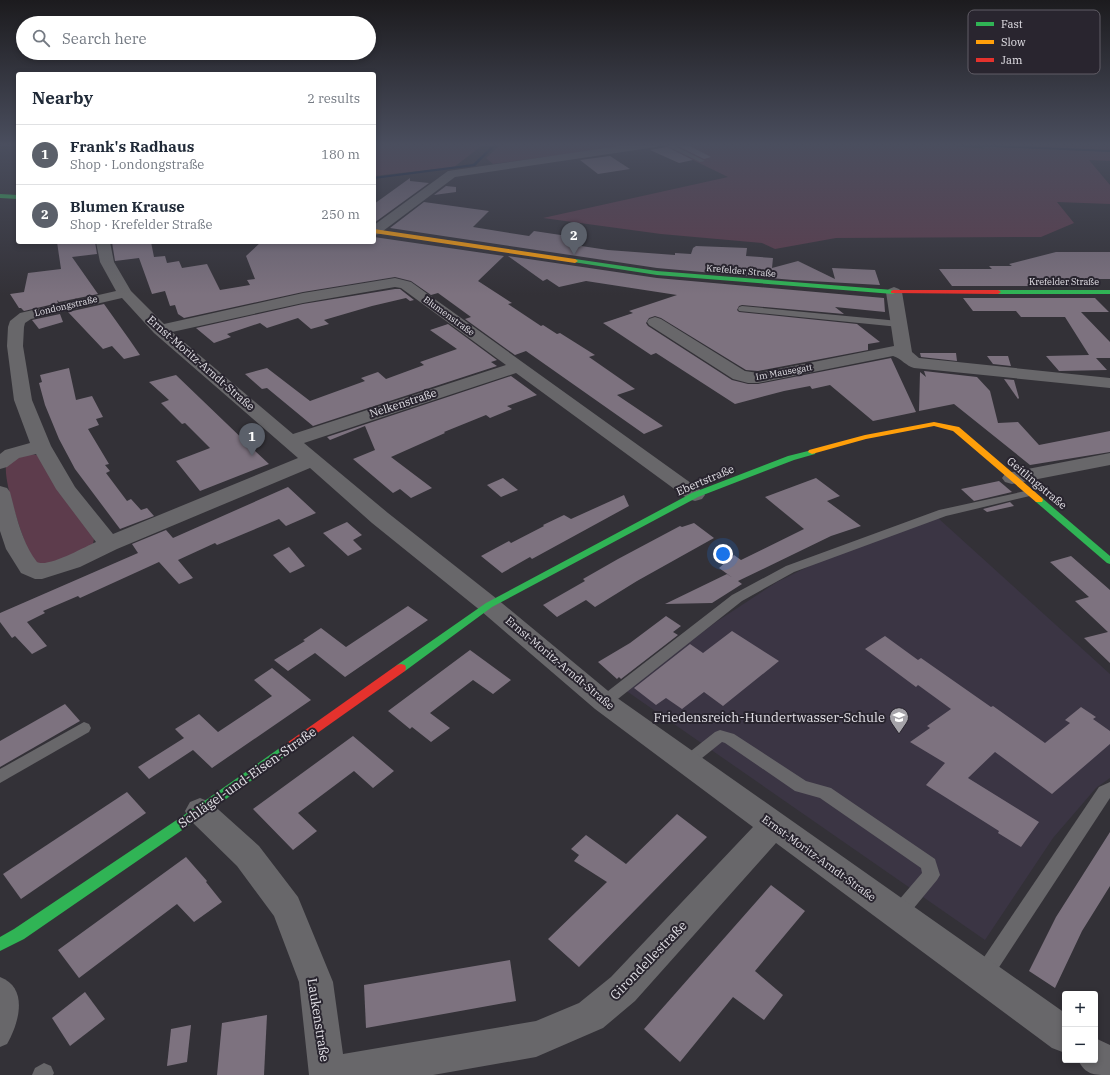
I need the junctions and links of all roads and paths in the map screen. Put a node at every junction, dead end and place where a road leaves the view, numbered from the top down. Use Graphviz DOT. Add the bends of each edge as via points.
graph roads {
  1 [pos="424,194"];
  2 [pos="0,196"];
  3 [pos="16,197"];
  4 [pos="376,230"];
  5 [pos="376,231"];
  6 [pos="103,244"];
  7 [pos="894,292"];
  8 [pos="1110,292"];
  9 [pos="125,293"];
  10 [pos="742,309"];
  11 [pos="655,322"];
  12 [pos="899,324"];
  13 [pos="160,330"];
  14 [pos="904,354"];
  15 [pos="518,367"];
  16 [pos="1110,383"];
  17 [pos="947,426"];
  18 [pos="289,441"];
  19 [pos="41,446"];
  20 [pos="1110,459"];
  21 [pos="312,460"];
  22 [pos="0,463"];
  23 [pos="1012,478"];
  24 [pos="0,492"];
  25 [pos="1030,493"];
  26 [pos="695,495"];
  27 [pos="109,544"];
  28 [pos="1110,561"];
  29 [pos="490,605"];
  30 [pos="604,702"];
  31 [pos="84,728"];
  32 [pos="687,762"];
  33 [pos="0,777"];
  34 [pos="1110,789"];
  35 [pos="200,811"];
  36 [pos="774,825"];
  37 [pos="897,915"];
  38 [pos="0,944"];
  39 [pos="982,976"];
  40 [pos="0,986"];
  41 [pos="1062,1033"];
  42 [pos="0,1037"];
  43 [pos="1098,1058"];
  44 [pos="1110,1067"];
  45 [pos="327,1075"];
  1 -- 4 [label="street"];
  2 -- 3 [label="street"];
  5 -- 7 [label="street, Krefelder Straße" via="658,274"];
  6 -- 9 [label="street, Ernst-Moritz-Arndt-Straße" via="107,262"];
  7 -- 8 [label="street, Krefelder Straße"];
  7 -- 12 [label="street"];
  9 -- 13 [label="street, Ernst-Moritz-Arndt-Straße"];
  9 -- 19 [label="street, Londongstraße" via="26,316 18,321 15,346 23,400"];
  10 -- 12 [label="lane"];
  11 -- 14 [label="street, Im Mausegatt" via="739,375 748,378 894,351"];
  12 -- 14 [label="street"];
  13 -- 15 [label="street, Blumenstraße" via="303,298 395,282 406,285"];
  13 -- 18 [label="street, Ernst-Moritz-Arndt-Straße"];
  14 -- 16 [label="street, Im Mausegatt" via="914,363"];
  15 -- 18 [label="street, Nelkenstraße"];
  15 -- 26 [label="street, Blumenstraße"];
  17 -- 23 [label="street, Geitlingstraße" via="956,429"];
  17 -- 26 [label="street, Ebertstraße" via="934,424 865,437 791,458"];
  18 -- 21 [label="street, Ernst-Moritz-Arndt-Straße"];
  19 -- 22 [label="street" via="12,454"];
  19 -- 27 [label="street, Londongstraße" via="66,489"];
  20 -- 23 [label="street"];
  21 -- 27 [label="street"];
  21 -- 29 [label="street, Ernst-Moritz-Arndt-Straße" via="380,518"];
  23 -- 25 [label="street, Geitlingstraße"];
  24 -- 27 [label="street" via="7,522 16,544 28,567 33,571 49,571"];
  25 -- 28 [label="street, Geitlingstraße"];
  25 -- 30 [label="lane" via="943,513 790,569 737,598"];
  26 -- 29 [label="street, Ebertstraße"];
  29 -- 30 [label="street, Ernst-Moritz-Arndt-Straße"];
  29 -- 35 [label="street, Schlägel-und-Eisen-Straße"];
  30 -- 32 [label="street, Ernst-Moritz-Arndt-Straße"];
  31 -- 33 [label="lane"];
  32 -- 36 [label="street, Ernst-Moritz-Arndt-Straße"];
  32 -- 37 [label="lane" via="720,736 729,738 801,786 825,793 929,864 931,875"];
  34 -- 39 [label="lane" via="1105,792"];
  35 -- 38 [label="street, Schlägel-und-Eisen-Straße" via="19,934"];
  35 -- 45 [label="street, Laukenstraße" via="248,856 287,908 316,982"];
  36 -- 37 [label="street, Ernst-Moritz-Arndt-Straße"];
  36 -- 45 [label="street, Girondellestraße" via="623,989 592,1016 536,1039"];
  37 -- 39 [label="street, Ernst-Moritz-Arndt-Straße"];
  39 -- 41 [label="street, Ernst-Moritz-Arndt-Straße"];
  40 -- 42 [label="lane" via="10,998 5,1028"];
  43 -- 44 [label="street"];
}
